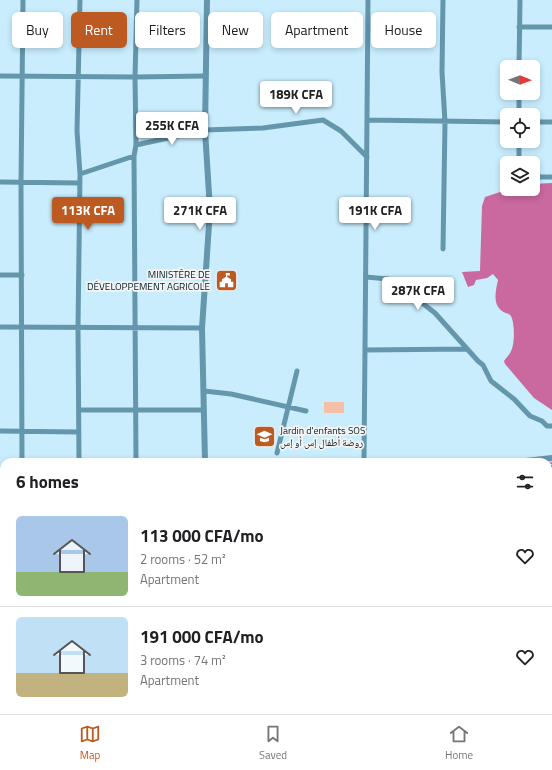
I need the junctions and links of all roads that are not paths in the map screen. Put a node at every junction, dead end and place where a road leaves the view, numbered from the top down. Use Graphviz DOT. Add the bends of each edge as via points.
graph roads {
  1 [pos="23,0"];
  2 [pos="80,0"];
  3 [pos="137,0"];
  4 [pos="207,0"];
  5 [pos="368,0"];
  6 [pos="443,0"];
  7 [pos="520,0"];
  8 [pos="519,27"];
  9 [pos="552,27"];
  10 [pos="519,60"];
  11 [pos="0,76"];
  12 [pos="23,76"];
  13 [pos="77,76"];
  14 [pos="206,76"];
  15 [pos="135,77"];
  16 [pos="367,120"];
  17 [pos="445,122"];
  18 [pos="500,122"];
  19 [pos="540,122"];
  20 [pos="552,122"];
  21 [pos="205,130"];
  22 [pos="136,145"];
  23 [pos="134,156"];
  24 [pos="367,158"];
  25 [pos="80,174"];
  26 [pos="540,177"];
  27 [pos="552,177"];
  28 [pos="0,182"];
  29 [pos="21,182"];
  30 [pos="79,183"];
  31 [pos="443,249"];
  32 [pos="0,275"];
  33 [pos="22,275"];
  34 [pos="366,277"];
  35 [pos="0,327"];
  36 [pos="78,327"];
  37 [pos="135,327"];
  38 [pos="21,328"];
  39 [pos="202,328"];
  40 [pos="467,349"];
  41 [pos="365,350"];
  42 [pos="297,371"];
  43 [pos="204,391"];
  44 [pos="288,408"];
  45 [pos="135,409"];
  46 [pos="79,410"];
  47 [pos="203,410"];
  48 [pos="306,411"];
  49 [pos="552,426"];
  50 [pos="0,431"];
  51 [pos="22,431"];
  52 [pos="78,432"];
  53 [pos="277,453"];
  54 [pos="22,458"];
  55 [pos="79,458"];
  56 [pos="136,458"];
  57 [pos="205,458"];
  58 [pos="364,458"];
  1 -- 12 [label="street"];
  2 -- 13 [label="street"];
  3 -- 15 [label="street"];
  4 -- 14 [label="street"];
  5 -- 16 [label="street"];
  6 -- 17 [label="street" via="442,72"];
  7 -- 8 [label="street"];
  8 -- 9 [label="street"];
  8 -- 10 [label="street"];
  11 -- 12 [label="street"];
  12 -- 13 [label="street"];
  12 -- 29 [label="street"];
  13 -- 15 [label="street"];
  13 -- 25 [label="street"];
  14 -- 15 [label="street"];
  14 -- 21 [label="street"];
  15 -- 22 [label="street"];
  16 -- 17 [label="street"];
  16 -- 24 [label="street"];
  17 -- 18 [label="street"];
  17 -- 31 [label="street"];
  19 -- 20 [label="street"];
  21 -- 22 [label="street"];
  21 -- 24 [label="street" via="263,128 322,120 341,130"];
  21 -- 39 [label="street" via="210,210"];
  22 -- 23 [label="street"];
  23 -- 25 [label="street"];
  23 -- 37 [label="street"];
  24 -- 34 [label="street"];
  25 -- 30 [label="street"];
  26 -- 27 [label="street"];
  28 -- 29 [label="street"];
  29 -- 30 [label="street"];
  29 -- 33 [label="street"];
  30 -- 36 [label="street"];
  32 -- 33 [label="street"];
  33 -- 38 [label="street"];
  34 -- 40 [label="street" via="395,282 435,313"];
  34 -- 41 [label="street"];
  35 -- 38 [label="street"];
  36 -- 37 [label="street"];
  36 -- 38 [label="street"];
  36 -- 46 [label="street"];
  37 -- 39 [label="street"];
  37 -- 45 [label="street"];
  38 -- 51 [label="street"];
  39 -- 43 [label="street"];
  40 -- 41 [label="street"];
  40 -- 49 [label="street" via="483,365 492,381 530,416 547,426"];
  41 -- 58 [label="street"];
  42 -- 44 [label="street"];
  43 -- 44 [label="street" via="231,394"];
  43 -- 47 [label="street"];
  44 -- 48 [label="street"];
  44 -- 53 [label="street"];
  45 -- 46 [label="street"];
  45 -- 47 [label="street"];
  45 -- 56 [label="street"];
  46 -- 52 [label="street"];
  47 -- 57 [label="street"];
  50 -- 51 [label="street"];
  51 -- 52 [label="street"];
  51 -- 54 [label="street"];
  52 -- 55 [label="street"];
}
